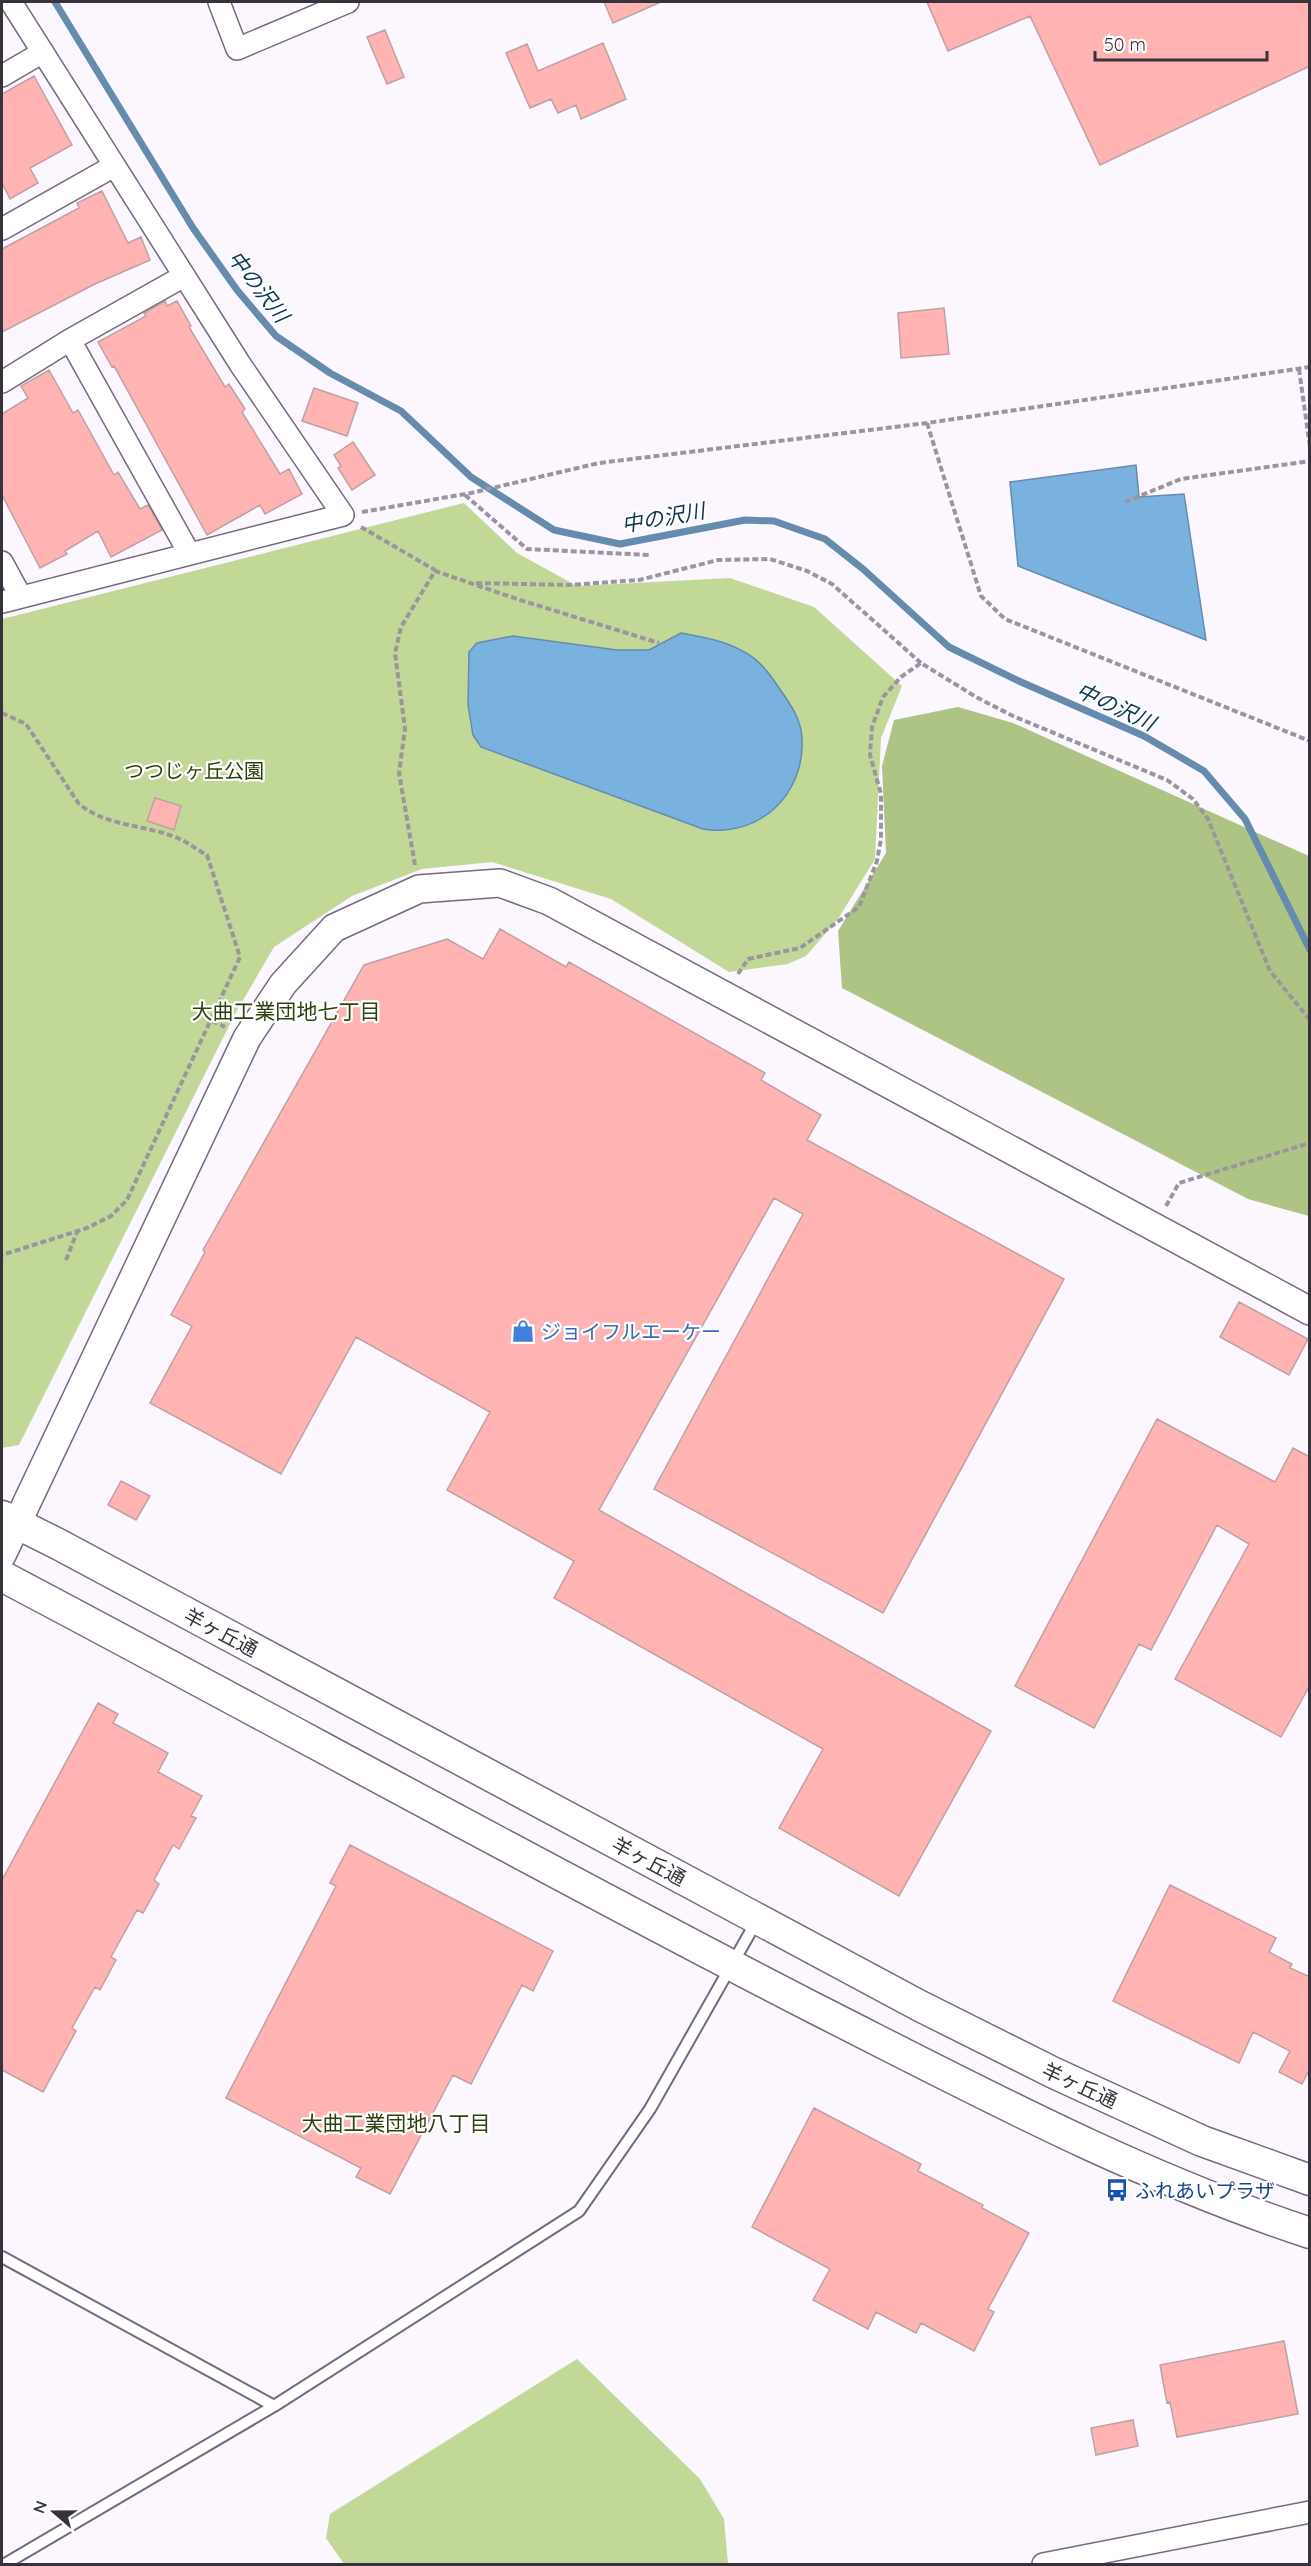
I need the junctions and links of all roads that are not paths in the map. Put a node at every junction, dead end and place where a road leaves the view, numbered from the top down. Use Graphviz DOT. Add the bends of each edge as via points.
graph roads {
  1 [pos="12,2"];
  2 [pos="219,2"];
  3 [pos="348,2"];
  4 [pos="43,52"];
  5 [pos="2,76"];
  6 [pos="114,166"];
  7 [pos="2,229"];
  8 [pos="184,276"];
  9 [pos="70,340"];
  10 [pos="2,382"];
  11 [pos="189,553"];
  12 [pos="2,562"];
  13 [pos="11,600"];
  14 [pos="1310,1311"];
  15 [pos="9,1520"];
  16 [pos="2,1555"];
  17 [pos="2,1576"];
  18 [pos="758,1919"];
  19 [pos="731,1965"];
  20 [pos="1310,2180"];
  21 [pos="1310,2233"];
  22 [pos="2,2257"];
  23 [pos="274,2406"];
  24 [pos="1310,2512"];
  25 [pos="5,2565"];
  26 [pos="1043,2565"];
  1 -- 4 [label="street"];
  2 -- 3 [label="street" via="237,49"];
  4 -- 5 [label="street"];
  4 -- 6 [label="street"];
  6 -- 7 [label="street"];
  6 -- 8 [label="street"];
  8 -- 9 [label="street"];
  8 -- 11 [label="street" via="343,515"];
  9 -- 10 [label="street"];
  9 -- 11 [label="street"];
  11 -- 13 [label="street"];
  12 -- 13 [label="street"];
  14 -- 15 [label="street" via="549,900 500,883 419,889 334,928 283,984 247,1038"];
  15 -- 16 [label="street"];
  15 -- 18 [label="main road, 羊ヶ丘通"];
  17 -- 19 [label="main road"];
  18 -- 19 [label="lane"];
  18 -- 20 [label="main road, 羊ヶ丘通" via="1054,2073 1202,2142"];
  19 -- 21 [label="main road" via="1061,2133 1234,2207"];
  19 -- 23 [label="lane" via="650,2109 579,2211"];
  22 -- 23 [label="lane"];
  23 -- 25 [label="lane"];
  24 -- 26 [label="street"];
}
